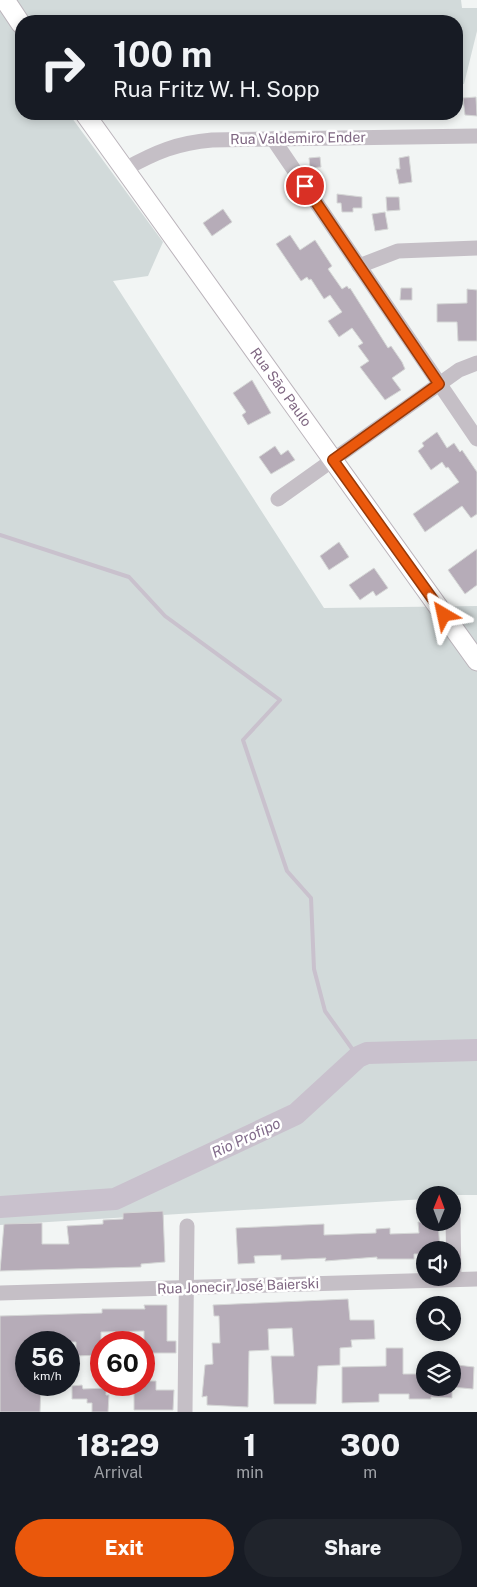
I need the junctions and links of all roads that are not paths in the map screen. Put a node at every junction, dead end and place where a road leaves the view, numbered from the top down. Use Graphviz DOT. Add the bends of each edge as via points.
graph roads {
  1 [pos="5,0"];
  2 [pos="15,15"];
  3 [pos="90,120"];
  4 [pos="477,136"];
  5 [pos="273,138"];
  6 [pos="125,169"];
  7 [pos="477,248"];
  8 [pos="359,266"];
  9 [pos="477,363"];
  10 [pos="439,384"];
  11 [pos="477,440"];
  12 [pos="333,460"];
  13 [pos="278,499"];
  14 [pos="477,661"];
  15 [pos="187,1226"];
  16 [pos="461,1279"];
  17 [pos="477,1279"];
  18 [pos="416,1280"];
  19 [pos="187,1287"];
  20 [pos="0,1293"];
  21 [pos="186,1412"];
  1 -- 2 [label="main road"];
  3 -- 6 [label="main road, Rua São Paulo"];
  4 -- 5 [label="street, Rua Valdemiro Ender"];
  5 -- 6 [label="street, Rua Valdemiro Ender" via="186,142 165,148"];
  5 -- 8 [label="street"];
  6 -- 12 [label="main road, Rua São Paulo"];
  7 -- 8 [label="street" via="398,251"];
  8 -- 10 [label="street"];
  9 -- 10 [label="street" via="459,370"];
  10 -- 11 [label="street"];
  10 -- 12 [label="street"];
  12 -- 13 [label="street"];
  12 -- 14 [label="main road, Rua São Paulo"];
  15 -- 19 [label="street"];
  16 -- 17 [label="street, Rua Jonecir José Baierski"];
  18 -- 19 [label="street, Rua Jonecir José Baierski"];
  19 -- 20 [label="street, Rua Jonecir José Baierski"];
  19 -- 21 [label="street"];
}
